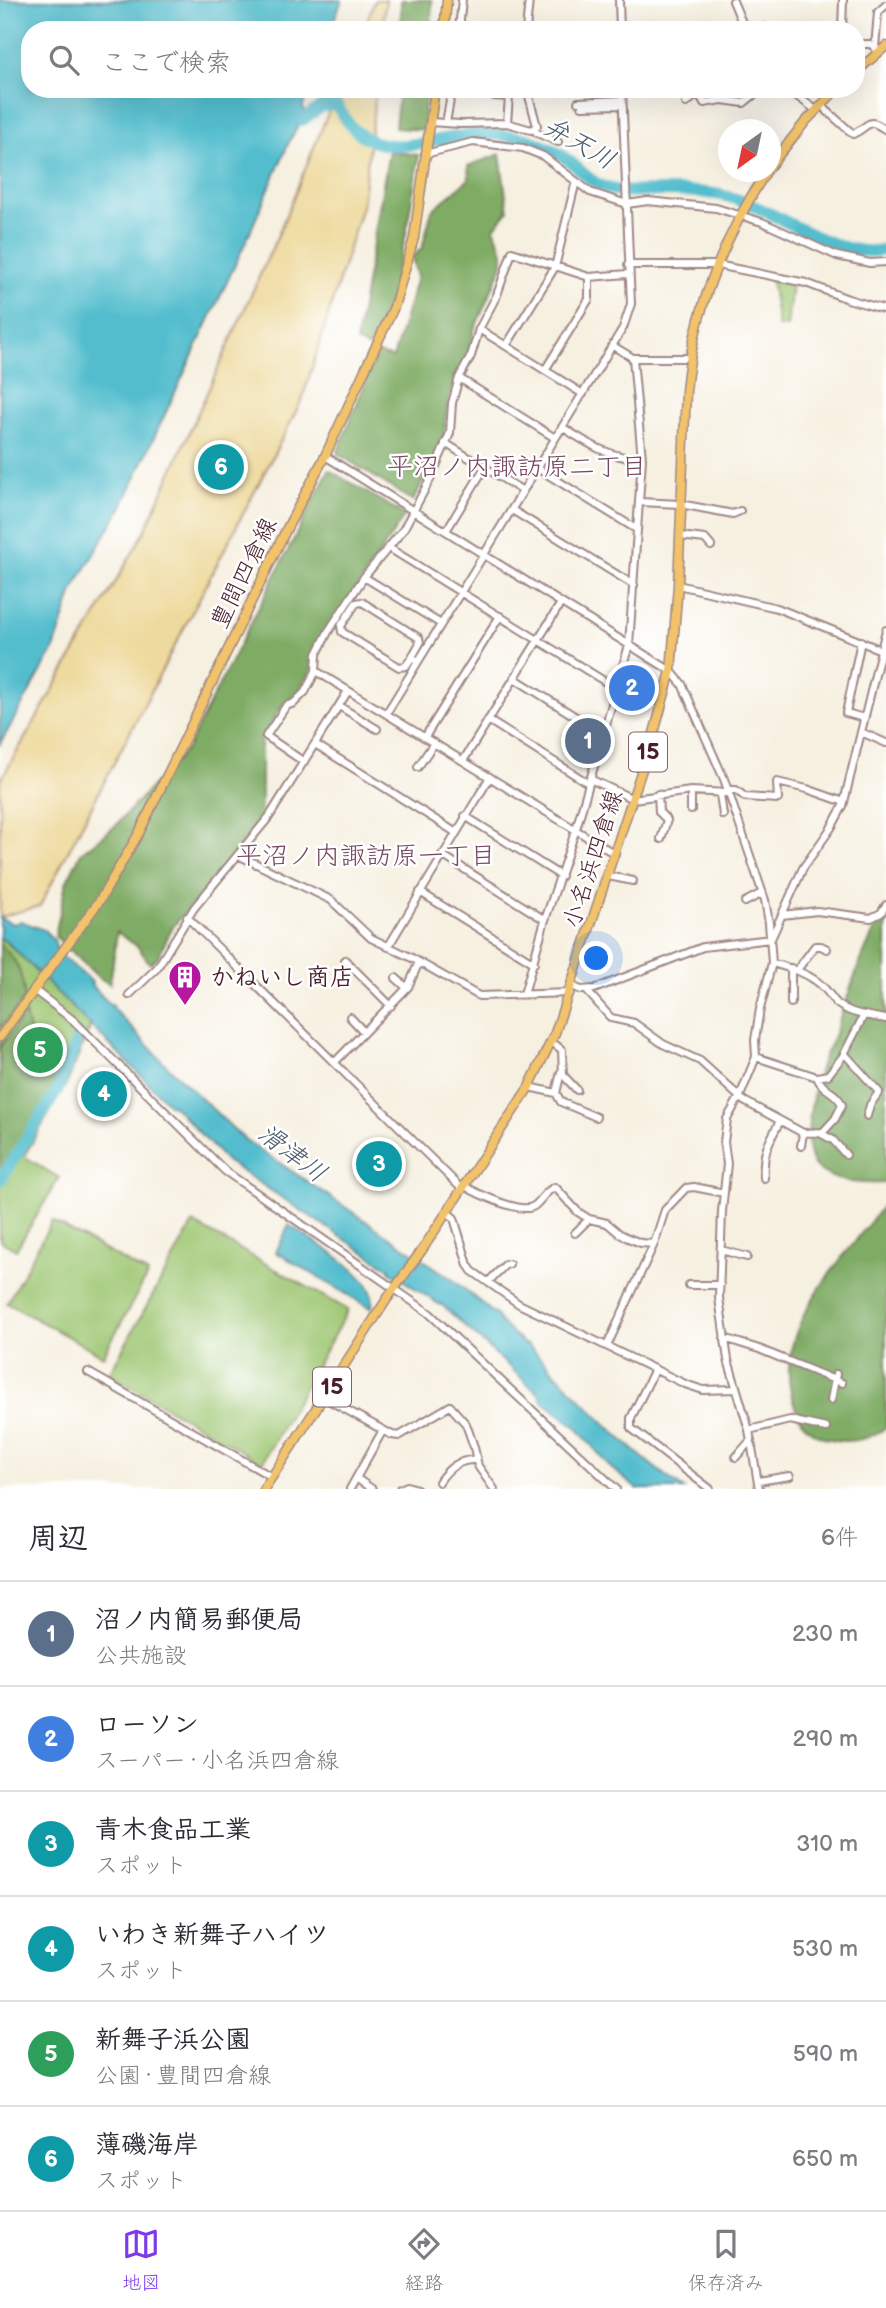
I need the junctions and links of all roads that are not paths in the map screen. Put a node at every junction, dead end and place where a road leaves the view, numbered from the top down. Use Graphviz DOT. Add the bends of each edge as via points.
graph roads {
  1 [pos="447,0"];
  2 [pos="462,0"];
  3 [pos="529,0"];
  4 [pos="619,0"];
  5 [pos="733,0"];
  6 [pos="843,0"];
  7 [pos="886,5"];
  8 [pos="445,21"];
  9 [pos="461,21"];
  10 [pos="527,21"];
  11 [pos="620,21"];
  12 [pos="741,21"];
  13 [pos="842,21"];
  14 [pos="880,48"];
  15 [pos="865,63"];
  16 [pos="434,98"];
  17 [pos="450,98"];
  18 [pos="509,98"];
  19 [pos="529,98"];
  20 [pos="622,98"];
  21 [pos="691,98"];
  22 [pos="702,98"];
  23 [pos="750,98"];
  24 [pos="802,98"];
  25 [pos="828,98"];
  26 [pos="622,102"];
  27 [pos="686,103"];
  28 [pos="580,104"];
  29 [pos="819,107"];
  30 [pos="446,123"];
  31 [pos="507,123"];
  32 [pos="429,126"];
  33 [pos="534,129"];
  34 [pos="886,130"];
  35 [pos="558,142"];
  36 [pos="426,150"];
  37 [pos="781,154"];
  38 [pos="576,181"];
  39 [pos="760,182"];
  40 [pos="627,204"];
  41 [pos="741,213"];
  42 [pos="886,262"];
  43 [pos="628,265"];
  44 [pos="716,265"];
  45 [pos="555,267"];
  46 [pos="628,274"];
  47 [pos="589,277"];
  48 [pos="886,310"];
  49 [pos="479,329"];
  50 [pos="506,346"];
  51 [pos="613,346"];
  52 [pos="633,358"];
  53 [pos="690,358"];
  54 [pos="545,370"];
  55 [pos="459,378"];
  56 [pos="583,394"];
  57 [pos="562,428"];
  58 [pos="555,438"];
  59 [pos="446,443"];
  60 [pos="325,456"];
  61 [pos="642,459"];
  62 [pos="485,467"];
  63 [pos="537,468"];
  64 [pos="523,491"];
  65 [pos="640,502"];
  66 [pos="681,504"];
  67 [pos="412,510"];
  68 [pos="512,510"];
  69 [pos="740,511"];
  70 [pos="636,528"];
  71 [pos="446,531"];
  72 [pos="680,536"];
  73 [pos="711,546"];
  74 [pos="389,548"];
  75 [pos="484,555"];
  76 [pos="364,577"];
  77 [pos="634,585"];
  78 [pos="678,586"];
  79 [pos="461,592"];
  80 [pos="561,603"];
  81 [pos="500,616"];
  82 [pos="441,624"];
  83 [pos="886,630"];
  84 [pos="538,640"];
  85 [pos="861,640"];
  86 [pos="629,645"];
  87 [pos="883,651"];
  88 [pos="415,659"];
  89 [pos="316,671"];
  90 [pos="671,671"];
  91 [pos="514,678"];
  92 [pos="617,689"];
  93 [pos="348,691"];
  94 [pos="339,706"];
  95 [pos="386,714"];
  96 [pos="864,718"];
  97 [pos="488,720"];
  98 [pos="377,729"];
  99 [pos="861,732"];
  100 [pos="603,734"];
  101 [pos="425,737"];
  102 [pos="434,743"];
  103 [pos="886,743"];
  104 [pos="315,744"];
  105 [pos="463,761"];
  106 [pos="304,762"];
  107 [pos="418,767"];
  108 [pos="490,777"];
  109 [pos="589,781"];
  110 [pos="691,791"];
  111 [pos="725,792"];
  112 [pos="658,794"];
  113 [pos="633,799"];
  114 [pos="844,802"];
  115 [pos="691,810"];
  116 [pos="723,815"];
  117 [pos="465,816"];
  118 [pos="576,830"];
  119 [pos="456,832"];
  120 [pos="661,839"];
  121 [pos="615,854"];
  122 [pos="238,855"];
  123 [pos="442,856"];
  124 [pos="561,876"];
  125 [pos="608,876"];
  126 [pos="633,881"];
  127 [pos="420,892"];
  128 [pos="762,893"];
  129 [pos="745,902"];
  130 [pos="886,905"];
  131 [pos="782,915"];
  132 [pos="187,917"];
  133 [pos="545,920"];
  134 [pos="771,939"];
  135 [pos="387,947"];
  136 [pos="827,949"];
  137 [pos="345,960"];
  138 [pos="419,962"];
  139 [pos="534,962"];
  140 [pos="772,963"];
  141 [pos="794,969"];
  142 [pos="396,978"];
  143 [pos="407,988"];
  144 [pos="34,990"];
  145 [pos="571,990"];
  146 [pos="587,991"];
  147 [pos="524,994"];
  148 [pos="129,995"];
  149 [pos="791,1003"];
  150 [pos="390,1006"];
  151 [pos="864,1015"];
  152 [pos="350,1017"];
  153 [pos="886,1019"];
  154 [pos="364,1032"];
  155 [pos="0,1037"];
  156 [pos="552,1042"];
  157 [pos="844,1053"];
  158 [pos="756,1057"];
  159 [pos="335,1062"];
  160 [pos="561,1070"];
  161 [pos="817,1077"];
  162 [pos="529,1087"];
  163 [pos="577,1090"];
  164 [pos="556,1093"];
  165 [pos="740,1096"];
  166 [pos="596,1116"];
  167 [pos="867,1116"];
  168 [pos="780,1121"];
  169 [pos="803,1133"];
  170 [pos="820,1133"];
  171 [pos="801,1146"];
  172 [pos="846,1155"];
  173 [pos="764,1178"];
  174 [pos="464,1188"];
  175 [pos="724,1193"];
  176 [pos="447,1212"];
  177 [pos="589,1219"];
  178 [pos="575,1233"];
  179 [pos="654,1244"];
  180 [pos="720,1250"];
  181 [pos="747,1257"];
  182 [pos="509,1264"];
  183 [pos="488,1282"];
  184 [pos="689,1285"];
  185 [pos="720,1285"];
  186 [pos="396,1286"];
  187 [pos="723,1338"];
  188 [pos="607,1346"];
  189 [pos="654,1369"];
  190 [pos="88,1372"];
  191 [pos="835,1376"];
  192 [pos="842,1383"];
  193 [pos="736,1390"];
  194 [pos="324,1398"];
  195 [pos="831,1400"];
  196 [pos="826,1428"];
  197 [pos="383,1430"];
  198 [pos="749,1430"];
  199 [pos="751,1440"];
  200 [pos="736,1457"];
  201 [pos="476,1460"];
  202 [pos="790,1476"];
  203 [pos="272,1477"];
  204 [pos="356,1478"];
  205 [pos="758,1481"];
  206 [pos="439,1482"];
  207 [pos="264,1489"];
  208 [pos="350,1489"];
  209 [pos="372,1489"];
  210 [pos="400,1489"];
  211 [pos="417,1489"];
  212 [pos="494,1489"];
  213 [pos="616,1489"];
  214 [pos="710,1489"];
  215 [pos="759,1489"];
  1 -- 8 [label="main road"];
  2 -- 9 [label="street"];
  3 -- 10 [label="street"];
  4 -- 11 [label="street"];
  5 -- 12 [label="street"];
  6 -- 13 [label="street"];
  7 -- 14 [label="street" via="878,12"];
  14 -- 15 [label="main road"];
  16 -- 32 [label="main road, 豊間四倉線"];
  17 -- 30 [label="street"];
  18 -- 31 [label="street"];
  19 -- 33 [label="street"];
  20 -- 26 [label="street"];
  21 -- 27 [label="street"];
  22 -- 23 [label="street" via="704,103 744,103"];
  24 -- 29 [label="street"];
  25 -- 29 [label="main road"];
  26 -- 28 [label="street"];
  26 -- 40 [label="street"];
  29 -- 34 [label="street" via="853,134 869,122"];
  29 -- 37 [label="main road"];
  30 -- 31 [label="street"];
  30 -- 32 [label="street"];
  31 -- 33 [label="street"];
  32 -- 36 [label="main road, 豊間四倉線"];
  33 -- 35 [label="street"];
  36 -- 38 [label="street" via="473,142 523,148 543,156"];
  36 -- 60 [label="main road, 豊間四倉線" via="414,238 394,307"];
  38 -- 40 [label="street" via="590,192"];
  38 -- 45 [label="street"];
  39 -- 41 [label="main road, 小名浜四倉線 / 15"];
  40 -- 41 [label="street" via="678,203"];
  40 -- 43 [label="street"];
  41 -- 42 [label="street" via="837,257"];
  41 -- 44 [label="main road, 小名浜四倉線 / 15"];
  43 -- 44 [label="street"];
  43 -- 46 [label="street"];
  44 -- 48 [label="street" via="806,283"];
  44 -- 53 [label="main road, 小名浜四倉線 / 15"];
  45 -- 47 [label="street"];
  45 -- 49 [label="street" via="512,252"];
  45 -- 50 [label="street"];
  46 -- 47 [label="street"];
  46 -- 51 [label="street" via="631,304"];
  47 -- 54 [label="street" via="589,299"];
  49 -- 50 [label="street"];
  49 -- 55 [label="street"];
  50 -- 54 [label="street"];
  51 -- 52 [label="street"];
  51 -- 56 [label="street"];
  52 -- 53 [label="street"];
  52 -- 61 [label="street"];
  53 -- 66 [label="main road, 小名浜四倉線 / 15"];
  54 -- 56 [label="street"];
  55 -- 58 [label="street"];
  55 -- 59 [label="street"];
  56 -- 57 [label="street"];
  57 -- 58 [label="street"];
  57 -- 61 [label="street" via="621,458"];
  58 -- 63 [label="street"];
  59 -- 62 [label="street"];
  59 -- 67 [label="street"];
  60 -- 67 [label="street"];
  60 -- 144 [label="main road, 豊間四倉線" via="139,833 110,885"];
  61 -- 65 [label="street"];
  62 -- 64 [label="street"];
  62 -- 71 [label="street"];
  63 -- 64 [label="street"];
  63 -- 70 [label="street"];
  64 -- 68 [label="street"];
  65 -- 66 [label="street"];
  65 -- 70 [label="street"];
  66 -- 69 [label="street" via="733,514"];
  66 -- 72 [label="main road, 小名浜四倉線 / 15"];
  67 -- 71 [label="street"];
  67 -- 74 [label="street"];
  68 -- 75 [label="street"];
  68 -- 77 [label="street"];
  70 -- 77 [label="street"];
  71 -- 75 [label="street"];
  72 -- 73 [label="street" via="705,539"];
  72 -- 78 [label="main road, 小名浜四倉線 / 15"];
  74 -- 76 [label="street"];
  74 -- 79 [label="street"];
  75 -- 79 [label="street"];
  75 -- 80 [label="street"];
  76 -- 82 [label="street"];
  76 -- 89 [label="street" via="317,653"];
  77 -- 86 [label="street"];
  78 -- 85 [label="street" via="767,604"];
  78 -- 90 [label="main road, 小名浜四倉線 / 15"];
  79 -- 81 [label="street"];
  79 -- 82 [label="street"];
  80 -- 84 [label="street"];
  80 -- 86 [label="street"];
  81 -- 84 [label="street"];
  81 -- 101 [label="street"];
  82 -- 88 [label="street"];
  83 -- 87 [label="street"];
  84 -- 91 [label="street"];
  84 -- 92 [label="street"];
  85 -- 87 [label="street"];
  85 -- 96 [label="street" via="846,713"];
  86 -- 90 [label="street"];
  86 -- 92 [label="street"];
  87 -- 96 [label="street"];
  88 -- 88 [label="street" via="419,638 362,602 356,603 341,626 342,632 399,667"];
  88 -- 95 [label="street"];
  89 -- 93 [label="street"];
  89 -- 106 [label="street" via="305,692 286,706 266,736"];
  90 -- 111 [label="street" via="682,684"];
  90 -- 113 [label="main road, 小名浜四倉線 / 15"];
  91 -- 97 [label="street"];
  91 -- 100 [label="street"];
  92 -- 100 [label="street"];
  93 -- 94 [label="street"];
  93 -- 95 [label="street"];
  94 -- 98 [label="street"];
  94 -- 104 [label="street"];
  95 -- 101 [label="street"];
  96 -- 99 [label="street"];
  97 -- 105 [label="street"];
  97 -- 109 [label="street"];
  99 -- 103 [label="street"];
  99 -- 114 [label="street"];
  100 -- 109 [label="street"];
  101 -- 102 [label="street"];
  102 -- 105 [label="street"];
  102 -- 107 [label="street"];
  104 -- 106 [label="street"];
  104 -- 119 [label="street"];
  105 -- 108 [label="street"];
  106 -- 122 [label="street"];
  108 -- 117 [label="street"];
  108 -- 118 [label="street"];
  109 -- 113 [label="street"];
  109 -- 118 [label="street"];
  110 -- 111 [label="street"];
  110 -- 112 [label="street"];
  110 -- 115 [label="street"];
  111 -- 114 [label="street" via="778,799 777,782"];
  111 -- 116 [label="street"];
  111 -- 128 [label="street"];
  112 -- 113 [label="street"];
  112 -- 120 [label="street" via="659,812 667,820"];
  113 -- 121 [label="main road, 小名浜四倉線 / 15"];
  114 -- 131 [label="street" via="803,868"];
  117 -- 119 [label="street"];
  117 -- 124 [label="street"];
  118 -- 121 [label="street"];
  118 -- 124 [label="street"];
  119 -- 123 [label="street"];
  121 -- 125 [label="main road, 小名浜四倉線 / 15"];
  122 -- 132 [label="street"];
  122 -- 135 [label="street" via="331,900"];
  123 -- 127 [label="street"];
  123 -- 133 [label="street"];
  124 -- 133 [label="street"];
  125 -- 126 [label="street"];
  125 -- 145 [label="main road, 小名浜四倉線 / 15"];
  127 -- 135 [label="street"];
  127 -- 139 [label="street"];
  128 -- 129 [label="street"];
  128 -- 134 [label="street"];
  130 -- 131 [label="street" via="871,918 817,911"];
  131 -- 134 [label="street"];
  132 -- 148 [label="street" via="157,968"];
  132 -- 159 [label="street"];
  133 -- 139 [label="street"];
  134 -- 140 [label="street"];
  134 -- 146 [label="street" via="703,947"];
  135 -- 138 [label="street"];
  136 -- 141 [label="street" via="815,946"];
  137 -- 150 [label="street"];
  138 -- 143 [label="street"];
  138 -- 147 [label="street" via="479,996"];
  139 -- 147 [label="street"];
  140 -- 141 [label="street"];
  140 -- 158 [label="street" via="755,1040"];
  141 -- 149 [label="street"];
  141 -- 151 [label="street" via="822,985 837,1004"];
  142 -- 143 [label="street"];
  143 -- 150 [label="street"];
  144 -- 155 [label="main road, 豊間四倉線"];
  144 -- 186 [label="street" via="73,1020 225,1171"];
  145 -- 146 [label="street"];
  145 -- 147 [label="street"];
  145 -- 156 [label="main road, 小名浜四倉線 / 15"];
  146 -- 165 [label="street" via="611,1018 634,1023 663,1044 700,1061"];
  150 -- 154 [label="street"];
  151 -- 153 [label="street"];
  151 -- 157 [label="street"];
  152 -- 154 [label="street"];
  154 -- 159 [label="street"];
  156 -- 160 [label="street" via="562,1050"];
  156 -- 162 [label="main road, 小名浜四倉線 / 15"];
  157 -- 161 [label="street" via="828,1075"];
  157 -- 167 [label="street" via="879,1092"];
  158 -- 161 [label="street"];
  158 -- 165 [label="street"];
  159 -- 174 [label="street"];
  160 -- 163 [label="street"];
  160 -- 164 [label="street"];
  161 -- 170 [label="street" via="842,1105"];
  162 -- 164 [label="street"];
  162 -- 174 [label="main road, 小名浜四倉線 / 15"];
  164 -- 166 [label="street" via="561,1102"];
  165 -- 168 [label="street"];
  165 -- 175 [label="street" via="727,1119"];
  168 -- 169 [label="street"];
  168 -- 173 [label="street" via="766,1147"];
  169 -- 170 [label="street"];
  169 -- 171 [label="street"];
  170 -- 172 [label="street"];
  174 -- 176 [label="main road, 小名浜四倉線 / 15"];
  174 -- 177 [label="street" via="527,1209 555,1186"];
  175 -- 179 [label="street" via="686,1188 664,1210"];
  175 -- 180 [label="street"];
  176 -- 183 [label="street" via="454,1218 468,1265"];
  176 -- 186 [label="main road, 小名浜四倉線 / 15"];
  177 -- 178 [label="street"];
  177 -- 179 [label="street" via="607,1223 641,1243"];
  179 -- 188 [label="street"];
  180 -- 181 [label="street"];
  180 -- 185 [label="street"];
  182 -- 183 [label="street"];
  183 -- 188 [label="street" via="519,1304"];
  184 -- 185 [label="street"];
  185 -- 187 [label="street"];
  186 -- 194 [label="main road, 小名浜四倉線 / 15"];
  186 -- 213 [label="street"];
  187 -- 191 [label="street"];
  187 -- 193 [label="street"];
  188 -- 189 [label="street"];
  189 -- 193 [label="street" via="703,1390"];
  189 -- 214 [label="street" via="631,1418 631,1428"];
  190 -- 203 [label="street"];
  191 -- 192 [label="street"];
  191 -- 195 [label="street"];
  193 -- 198 [label="street"];
  194 -- 197 [label="street"];
  194 -- 203 [label="main road, 小名浜四倉線 / 15"];
  196 -- 198 [label="street" via="790,1420"];
  197 -- 201 [label="street" via="399,1436 450,1406 466,1424"];
  197 -- 204 [label="street"];
  198 -- 199 [label="street"];
  199 -- 200 [label="street"];
  199 -- 205 [label="street"];
  201 -- 206 [label="street" via="450,1467"];
  201 -- 212 [label="street"];
  202 -- 205 [label="street"];
  203 -- 207 [label="main road, 小名浜四倉線 / 15"];
  204 -- 208 [label="street"];
  204 -- 209 [label="street"];
  205 -- 215 [label="street"];
  210 -- 211 [label="street"];
}
